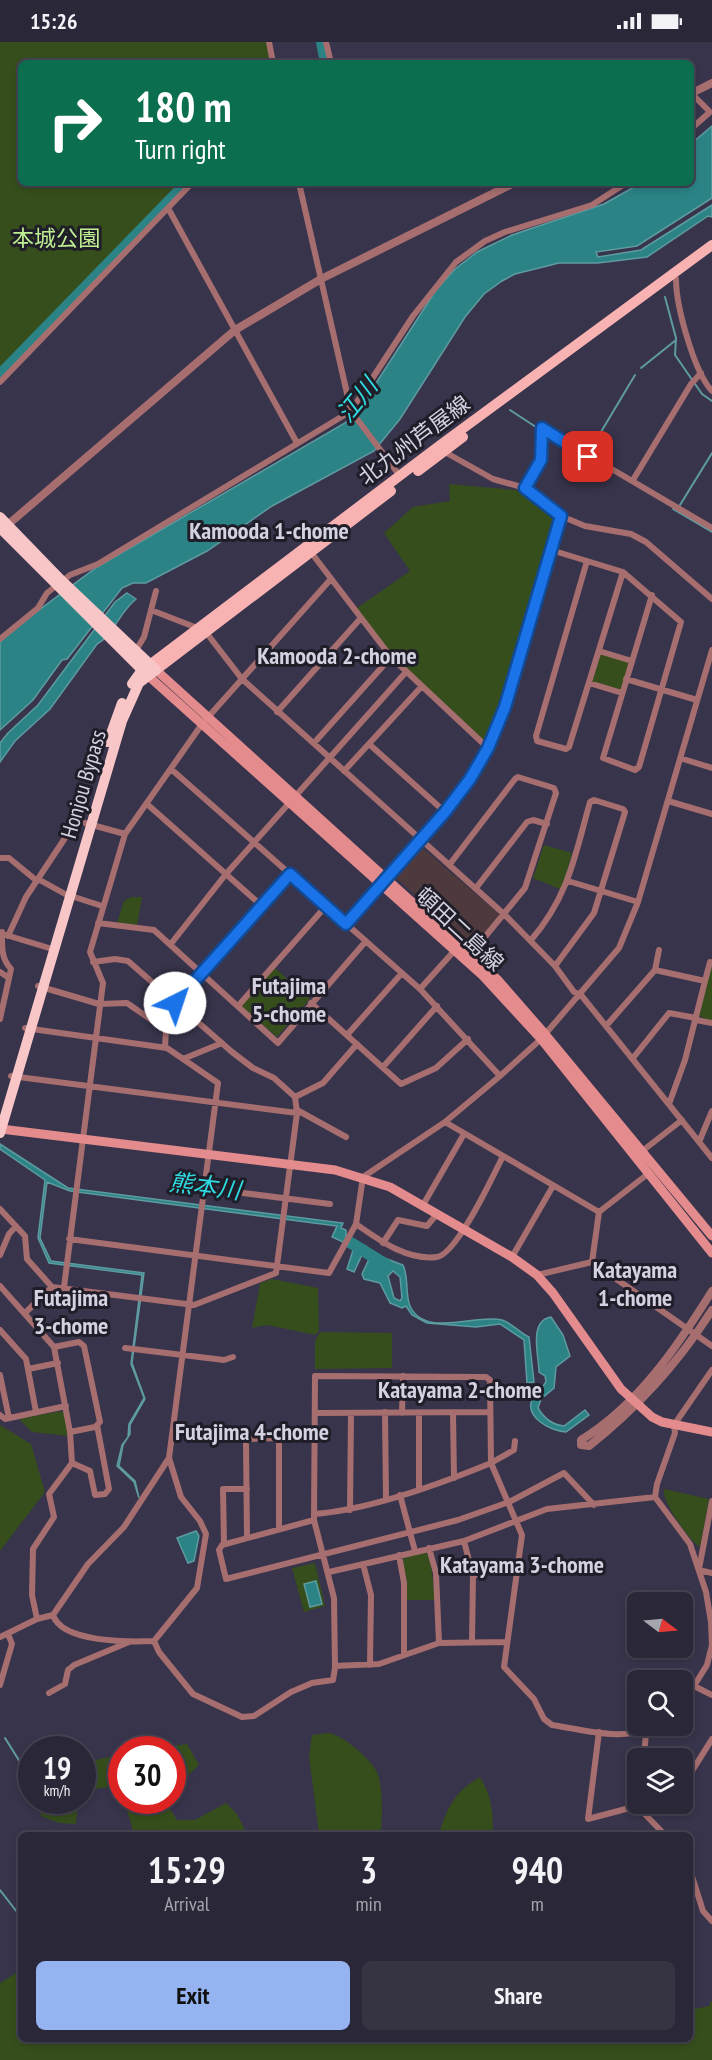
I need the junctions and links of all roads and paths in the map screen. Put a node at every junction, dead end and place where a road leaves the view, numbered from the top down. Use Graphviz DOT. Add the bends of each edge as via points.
graph roads {
  1 [pos="269,42"];
  2 [pos="326,42"];
  3 [pos="272,60"];
  4 [pos="330,60"];
  5 [pos="712,83"];
  6 [pos="694,92"];
  7 [pos="694,95"];
  8 [pos="694,126"];
  9 [pos="189,186"];
  10 [pos="300,186"];
  11 [pos="508,186"];
  12 [pos="622,186"];
  13 [pos="168,208"];
  14 [pos="712,245"];
  15 [pos="712,253"];
  16 [pos="321,279"];
  17 [pos="676,279"];
  18 [pos="236,330"];
  19 [pos="701,373"];
  20 [pos="0,382"];
  21 [pos="712,391"];
  22 [pos="351,411"];
  23 [pos="297,443"];
  24 [pos="441,449"];
  25 [pos="400,476"];
  26 [pos="633,480"];
  27 [pos="525,488"];
  28 [pos="561,516"];
  29 [pos="2,526"];
  30 [pos="712,528"];
  31 [pos="308,549"];
  32 [pos="551,550"];
  33 [pos="587,561"];
  34 [pos="623,572"];
  35 [pos="330,580"];
  36 [pos="58,585"];
  37 [pos="156,591"];
  38 [pos="652,595"];
  39 [pos="712,599"];
  40 [pos="151,610"];
  41 [pos="360,619"];
  42 [pos="201,629"];
  43 [pos="0,639"];
  44 [pos="712,650"];
  45 [pos="598,651"];
  46 [pos="133,655"];
  47 [pos="390,657"];
  48 [pos="632,661"];
  49 [pos="149,670"];
  50 [pos="406,672"];
  51 [pos="242,679"];
  52 [pos="626,679"];
  53 [pos="589,684"];
  54 [pos="422,686"];
  55 [pos="662,690"];
  56 [pos="622,693"];
  57 [pos="697,700"];
  58 [pos="277,712"];
  59 [pos="205,721"];
  60 [pos="314,744"];
  61 [pos="369,744"];
  62 [pos="488,748"];
  63 [pos="329,758"];
  64 [pos="680,758"];
  65 [pos="712,768"];
  66 [pos="171,769"];
  67 [pos="344,771"];
  68 [pos="292,799"];
  69 [pos="668,801"];
  70 [pos="147,804"];
  71 [pos="445,812"];
  72 [pos="712,814"];
  73 [pos="88,824"];
  74 [pos="546,824"];
  75 [pos="124,834"];
  76 [pos="67,835"];
  77 [pos="421,839"];
  78 [pos="254,843"];
  79 [pos="0,858"];
  80 [pos="450,864"];
  81 [pos="226,874"];
  82 [pos="290,874"];
  83 [pos="37,880"];
  84 [pos="385,881"];
  85 [pos="568,881"];
  86 [pos="476,888"];
  87 [pos="602,891"];
  88 [pos="68,895"];
  89 [pos="638,902"];
  90 [pos="102,906"];
  91 [pos="262,906"];
  92 [pos="326,906"];
  93 [pos="505,915"];
  94 [pos="98,923"];
  95 [pos="346,924"];
  96 [pos="3,933"];
  97 [pos="531,940"];
  98 [pos="366,941"];
  99 [pos="170,945"];
  100 [pos="49,948"];
  101 [pos="455,950"];
  102 [pos="659,950"];
  103 [pos="471,954"];
  104 [pos="93,962"];
  105 [pos="710,962"];
  106 [pos="555,966"];
  107 [pos="655,970"];
  108 [pos="0,972"];
  109 [pos="201,973"];
  110 [pos="402,973"];
  111 [pos="9,978"];
  112 [pos="705,981"];
  113 [pos="40,986"];
  114 [pos="420,989"];
  115 [pos="581,995"];
  116 [pos="175,1003"];
  117 [pos="311,1003"];
  118 [pos="99,1004"];
  119 [pos="238,1006"];
  120 [pos="437,1006"];
  121 [pos="0,1018"];
  122 [pos="696,1019"];
  123 [pos="712,1023"];
  124 [pos="606,1026"];
  125 [pos="28,1028"];
  126 [pos="347,1035"];
  127 [pos="543,1036"];
  128 [pos="95,1038"];
  129 [pos="468,1039"];
  130 [pos="222,1043"];
  131 [pos="357,1044"];
  132 [pos="165,1047"];
  133 [pos="633,1058"];
  134 [pos="183,1059"];
  135 [pos="383,1067"];
  136 [pos="500,1076"];
  137 [pos="13,1077"];
  138 [pos="90,1085"];
  139 [pos="295,1097"];
  140 [pos="215,1102"];
  141 [pos="669,1104"];
  142 [pos="712,1111"];
  143 [pos="297,1112"];
  144 [pos="0,1113"];
  145 [pos="682,1120"];
  146 [pos="445,1122"];
  147 [pos="0,1130"];
  148 [pos="464,1134"];
  149 [pos="346,1137"];
  150 [pos="84,1138"];
  151 [pos="699,1142"];
  152 [pos="641,1152"];
  153 [pos="209,1154"];
  154 [pos="503,1156"];
  155 [pos="712,1158"];
  156 [pos="289,1164"];
  157 [pos="649,1173"];
  158 [pos="363,1177"];
  159 [pos="553,1186"];
  160 [pos="243,1193"];
  161 [pos="286,1198"];
  162 [pos="330,1204"];
  163 [pos="423,1205"];
  164 [pos="0,1209"];
  165 [pos="599,1212"];
  166 [pos="437,1214"];
  167 [pos="356,1224"];
  168 [pos="16,1226"];
  169 [pos="463,1229"];
  170 [pos="712,1236"];
  171 [pos="69,1239"];
  172 [pos="383,1243"];
  173 [pos="712,1253"];
  174 [pos="0,1255"];
  175 [pos="196,1256"];
  176 [pos="512,1257"];
  177 [pos="592,1262"];
  178 [pos="277,1267"];
  179 [pos="537,1275"];
  180 [pos="0,1286"];
  181 [pos="52,1287"];
  182 [pos="64,1287"];
  183 [pos="712,1291"];
  184 [pos="189,1304"];
  185 [pos="712,1310"];
  186 [pos="25,1313"];
  187 [pos="689,1328"];
  188 [pos="0,1330"];
  189 [pos="697,1334"];
  190 [pos="54,1347"];
  191 [pos="712,1347"];
  192 [pos="125,1348"];
  193 [pos="182,1355"];
  194 [pos="233,1357"];
  195 [pos="58,1363"];
  196 [pos="28,1369"];
  197 [pos="712,1370"];
  198 [pos="0,1376"];
  199 [pos="403,1376"];
  200 [pos="633,1401"];
  201 [pos="66,1406"];
  202 [pos="36,1412"];
  203 [pos="385,1412"];
  204 [pos="490,1412"];
  205 [pos="315,1413"];
  206 [pos="351,1413"];
  207 [pos="402,1413"];
  208 [pos="419,1413"];
  209 [pos="453,1413"];
  210 [pos="0,1415"];
  211 [pos="9,1418"];
  212 [pos="97,1425"];
  213 [pos="674,1425"];
  214 [pos="70,1432"];
  215 [pos="712,1432"];
  216 [pos="313,1437"];
  217 [pos="279,1438"];
  218 [pos="514,1441"];
  219 [pos="169,1458"];
  220 [pos="72,1463"];
  221 [pos="491,1463"];
  222 [pos="454,1478"];
  223 [pos="247,1489"];
  224 [pos="419,1489"];
  225 [pos="400,1495"];
  226 [pos="655,1497"];
  227 [pos="386,1498"];
  228 [pos="712,1501"];
  229 [pos="509,1502"];
  230 [pos="594,1505"];
  231 [pos="350,1510"];
  232 [pos="314,1517"];
  233 [pos="515,1522"];
  234 [pos="279,1528"];
  235 [pos="411,1534"];
  236 [pos="247,1537"];
  237 [pos="464,1541"];
  238 [pos="224,1544"];
  239 [pos="429,1548"];
  240 [pos="415,1551"];
  241 [pos="322,1553"];
  242 [pos="399,1556"];
  243 [pos="518,1562"];
  244 [pos="363,1564"];
  245 [pos="699,1570"];
  246 [pos="329,1572"];
  247 [pos="712,1573"];
  248 [pos="473,1576"];
  249 [pos="53,1615"];
  250 [pos="36,1619"];
  251 [pos="8,1634"];
  252 [pos="0,1637"];
  253 [pos="154,1641"];
  254 [pos="472,1641"];
  255 [pos="129,1642"];
  256 [pos="507,1642"];
  257 [pos="439,1643"];
  258 [pos="404,1655"];
  259 [pos="370,1665"];
  260 [pos="334,1666"];
  261 [pos="0,1685"];
  262 [pos="696,1687"];
  263 [pos="693,1691"];
  264 [pos="49,1693"];
  265 [pos="712,1695"];
  266 [pos="599,1732"];
  267 [pos="627,1732"];
  268 [pos="712,1739"];
  269 [pos="693,1769"];
  270 [pos="627,1807"];
  271 [pos="646,1814"];
  272 [pos="662,1832"];
  273 [pos="693,1879"];
  274 [pos="712,1921"];
  1 -- 3 [label="street"];
  2 -- 4 [label="street"];
  5 -- 6 [label="street"];
  7 -- 8 [label="street" via="710,112"];
  9 -- 13 [label="street"];
  10 -- 16 [label="street"];
  11 -- 16 [label="street"];
  12 -- 22 [label="street" via="592,205 505,232 456,262 413,316"];
  13 -- 18 [label="street"];
  13 -- 20 [label="street"];
  14 -- 24 [label="main road, 北九州芦屋線"];
  15 -- 17 [label="main road, 北九州芦屋線"];
  16 -- 18 [label="street"];
  16 -- 22 [label="street"];
  17 -- 19 [label="street" via="679,313"];
  17 -- 24 [label="main road, 北九州芦屋線"];
  18 -- 23 [label="street"];
  18 -- 29 [label="street"];
  19 -- 21 [label="street"];
  19 -- 26 [label="street"];
  22 -- 23 [label="street"];
  22 -- 25 [label="street"];
  23 -- 36 [label="street"];
  24 -- 25 [label="main road, 北九州芦屋線"];
  24 -- 27 [label="street" via="493,479"];
  24 -- 31 [label="main road, 北九州芦屋線"];
  25 -- 31 [label="main road, 北九州芦屋線"];
  26 -- 27 [label="street" via="542,428 541,460"];
  26 -- 30 [label="street"];
  27 -- 28 [label="street"];
  28 -- 32 [label="street"];
  28 -- 39 [label="street" via="585,526 631,534 646,542"];
  29 -- 36 [label="highway"];
  31 -- 35 [label="street"];
  31 -- 42 [label="main road, 北九州芦屋線"];
  32 -- 33 [label="street"];
  32 -- 62 [label="street" via="505,707"];
  33 -- 34 [label="street"];
  33 -- 53 [label="street" via="537,741 569,747"];
  34 -- 38 [label="street"];
  34 -- 45 [label="street"];
  35 -- 41 [label="street"];
  35 -- 51 [label="street"];
  36 -- 43 [label="street" via="47,593 38,608"];
  36 -- 46 [label="highway"];
  37 -- 40 [label="street"];
  38 -- 48 [label="street"];
  38 -- 55 [label="street" via="681,622"];
  40 -- 42 [label="street"];
  40 -- 46 [label="street" via="144,637"];
  41 -- 47 [label="street"];
  41 -- 58 [label="street"];
  42 -- 49 [label="main road, 北九州芦屋線"];
  42 -- 51 [label="street"];
  44 -- 57 [label="street"];
  45 -- 48 [label="street"];
  45 -- 53 [label="street"];
  46 -- 49 [label="highway"];
  47 -- 50 [label="street"];
  47 -- 60 [label="street"];
  48 -- 52 [label="street"];
  49 -- 59 [label="main road, 頓田二島線"];
  49 -- 73 [label="highway, Honjou Bypass" via="126,694 115,718"];
  50 -- 54 [label="street"];
  50 -- 63 [label="street"];
  51 -- 58 [label="street"];
  51 -- 59 [label="street"];
  52 -- 55 [label="street"];
  52 -- 56 [label="street"];
  53 -- 56 [label="street"];
  54 -- 61 [label="street"];
  54 -- 62 [label="street"];
  55 -- 56 [label="street" via="635,770 603,758"];
  55 -- 57 [label="street"];
  57 -- 64 [label="street"];
  58 -- 60 [label="street"];
  59 -- 66 [label="street"];
  59 -- 68 [label="main road, 頓田二島線"];
  60 -- 63 [label="street"];
  61 -- 67 [label="street"];
  61 -- 71 [label="street"];
  62 -- 71 [label="street"];
  63 -- 67 [label="street"];
  63 -- 68 [label="street"];
  64 -- 65 [label="street"];
  64 -- 69 [label="street"];
  66 -- 70 [label="street"];
  66 -- 78 [label="street"];
  67 -- 77 [label="street"];
  68 -- 78 [label="street"];
  68 -- 84 [label="main road, 頓田二島線"];
  69 -- 72 [label="street"];
  69 -- 89 [label="street"];
  70 -- 75 [label="street"];
  70 -- 81 [label="street"];
  71 -- 77 [label="street"];
  73 -- 75 [label="street"];
  73 -- 88 [label="highway, Honjou Bypass"];
  74 -- 80 [label="street" via="556,793 554,788 518,777"];
  74 -- 86 [label="street" via="527,822"];
  74 -- 93 [label="street" via="532,873"];
  75 -- 90 [label="street"];
  76 -- 83 [label="street"];
  77 -- 80 [label="street"];
  77 -- 84 [label="street"];
  78 -- 81 [label="street"];
  78 -- 82 [label="street"];
  79 -- 83 [label="street" via="9,858"];
  80 -- 86 [label="street"];
  81 -- 91 [label="street"];
  81 -- 99 [label="street"];
  82 -- 91 [label="street"];
  82 -- 92 [label="street"];
  83 -- 88 [label="street"];
  83 -- 96 [label="street"];
  84 -- 95 [label="street"];
  84 -- 101 [label="main road, 頓田二島線"];
  84 -- 103 [label="main road, 頓田二島線"];
  85 -- 87 [label="street"];
  85 -- 87 [label="street" via="590,802 594,800 625,812"];
  85 -- 97 [label="street" via="559,903"];
  86 -- 93 [label="street"];
  87 -- 89 [label="street"];
  87 -- 106 [label="street" via="589,923"];
  88 -- 90 [label="street"];
  88 -- 100 [label="highway, Honjou Bypass"];
  88 -- 113 [label="highway, Honjou Bypass"];
  89 -- 115 [label="street" via="619,948"];
  90 -- 94 [label="street"];
  91 -- 109 [label="street"];
  92 -- 95 [label="street"];
  92 -- 119 [label="street"];
  93 -- 97 [label="street"];
  93 -- 103 [label="street"];
  94 -- 99 [label="street" via="154,930"];
  94 -- 104 [label="street" via="90,952"];
  95 -- 98 [label="street"];
  96 -- 100 [label="street"];
  96 -- 111 [label="street" via="2,951 11,969"];
  97 -- 106 [label="street"];
  98 -- 110 [label="street"];
  98 -- 117 [label="street"];
  99 -- 109 [label="street"];
  100 -- 113 [label="highway, Honjou Bypass"];
  101 -- 114 [label="street"];
  101 -- 127 [label="main road, 頓田二島線"];
  102 -- 107 [label="street"];
  103 -- 127 [label="main road, 頓田二島線"];
  104 -- 116 [label="street" via="115,958 128,961"];
  104 -- 118 [label="street" via="103,983"];
  105 -- 112 [label="street"];
  106 -- 115 [label="street" via="574,992"];
  107 -- 112 [label="street"];
  107 -- 124 [label="street"];
  108 -- 111 [label="street"];
  109 -- 116 [label="street"];
  109 -- 119 [label="street"];
  110 -- 114 [label="street"];
  110 -- 126 [label="street"];
  111 -- 121 [label="street"];
  112 -- 122 [label="street"];
  113 -- 118 [label="street"];
  113 -- 125 [label="highway, Honjou Bypass"];
  114 -- 120 [label="street"];
  115 -- 124 [label="street"];
  115 -- 127 [label="street"];
  116 -- 130 [label="street"];
  117 -- 119 [label="street" via="278,1043"];
  117 -- 126 [label="street"];
  118 -- 128 [label="street"];
  118 -- 132 [label="street" via="117,1001 131,1005 166,1030"];
  120 -- 129 [label="street"];
  120 -- 135 [label="street"];
  122 -- 123 [label="street"];
  122 -- 133 [label="street" via="669,1013"];
  122 -- 141 [label="street"];
  124 -- 133 [label="street"];
  125 -- 128 [label="street"];
  125 -- 137 [label="highway, Honjou Bypass"];
  126 -- 131 [label="street"];
  127 -- 136 [label="street"];
  127 -- 152 [label="main road, 頓田二島線"];
  127 -- 157 [label="main road, 頓田二島線"];
  128 -- 132 [label="street"];
  128 -- 138 [label="street"];
  129 -- 135 [label="street" via="431,1071 401,1084"];
  129 -- 136 [label="street"];
  130 -- 134 [label="street"];
  130 -- 139 [label="street"];
  131 -- 135 [label="street"];
  131 -- 139 [label="street" via="323,1083"];
  132 -- 134 [label="street"];
  133 -- 141 [label="street"];
  134 -- 140 [label="street" via="218,1083"];
  136 -- 146 [label="street"];
  137 -- 138 [label="street"];
  137 -- 144 [label="highway, Honjou Bypass"];
  137 -- 147 [label="highway, Honjou Bypass"];
  138 -- 140 [label="street"];
  138 -- 150 [label="street"];
  139 -- 143 [label="street"];
  140 -- 143 [label="street"];
  140 -- 153 [label="street"];
  141 -- 145 [label="street"];
  142 -- 151 [label="street"];
  143 -- 149 [label="street"];
  143 -- 156 [label="street"];
  145 -- 151 [label="street"];
  145 -- 152 [label="street"];
  146 -- 148 [label="street"];
  146 -- 158 [label="street"];
  147 -- 150 [label="main road"];
  148 -- 154 [label="street"];
  148 -- 163 [label="street"];
  150 -- 153 [label="main road"];
  150 -- 171 [label="street"];
  151 -- 155 [label="street"];
  152 -- 170 [label="main road, 頓田二島線"];
  153 -- 156 [label="main road"];
  153 -- 175 [label="street"];
  154 -- 159 [label="street"];
  154 -- 169 [label="street"];
  156 -- 158 [label="main road"];
  156 -- 161 [label="street"];
  157 -- 165 [label="street"];
  157 -- 173 [label="main road, 頓田二島線"];
  158 -- 163 [label="main road"];
  158 -- 167 [label="street"];
  159 -- 165 [label="street"];
  159 -- 176 [label="street"];
  160 -- 161 [label="street"];
  161 -- 162 [label="street"];
  161 -- 178 [label="street"];
  163 -- 166 [label="main road"];
  164 -- 168 [label="street"];
  165 -- 177 [label="street"];
  166 -- 169 [label="main road"];
  166 -- 172 [label="street" via="427,1226 398,1220"];
  167 -- 172 [label="street"];
  167 -- 178 [label="street" via="329,1273"];
  168 -- 174 [label="street"];
  168 -- 181 [label="street" via="25,1236 27,1259"];
  169 -- 172 [label="street" via="452,1248 438,1257 412,1254"];
  169 -- 176 [label="main road"];
  171 -- 175 [label="street"];
  171 -- 182 [label="street"];
  175 -- 178 [label="street"];
  175 -- 184 [label="street"];
  176 -- 179 [label="main road"];
  177 -- 179 [label="street"];
  177 -- 187 [label="street"];
  178 -- 184 [label="street" via="276,1273"];
  179 -- 200 [label="main road"];
  180 -- 186 [label="street"];
  181 -- 182 [label="street"];
  181 -- 186 [label="street"];
  182 -- 184 [label="street"];
  183 -- 187 [label="street"];
  184 -- 193 [label="street"];
  185 -- 189 [label="street"];
  186 -- 190 [label="street"];
  187 -- 189 [label="street"];
  187 -- 200 [label="street"];
  188 -- 196 [label="street" via="26,1359"];
  189 -- 191 [label="street"];
  189 -- 200 [label="street" via="658,1382"];
  190 -- 195 [label="street"];
  190 -- 212 [label="street" via="79,1342 84,1346 100,1422"];
  192 -- 193 [label="street"];
  193 -- 194 [label="street" via="224,1360"];
  193 -- 219 [label="street"];
  195 -- 196 [label="street"];
  195 -- 201 [label="street"];
  196 -- 202 [label="street"];
  197 -- 213 [label="street"];
  198 -- 211 [label="street"];
  199 -- 204 [label="street" via="486,1377 490,1380"];
  199 -- 205 [label="street" via="315,1376"];
  199 -- 207 [label="street"];
  200 -- 200 [label="street" via="589,1446 581,1445 581,1440"];
  200 -- 213 [label="main road" via="662,1422"];
  201 -- 202 [label="street"];
  201 -- 214 [label="street"];
  202 -- 211 [label="street"];
  203 -- 206 [label="street"];
  203 -- 207 [label="street"];
  203 -- 227 [label="street"];
  204 -- 209 [label="street"];
  204 -- 221 [label="street"];
  205 -- 206 [label="street"];
  205 -- 216 [label="street"];
  206 -- 231 [label="street"];
  207 -- 208 [label="street"];
  208 -- 209 [label="street"];
  208 -- 224 [label="street"];
  209 -- 222 [label="street"];
  210 -- 211 [label="street"];
  212 -- 214 [label="street"];
  212 -- 220 [label="street" via="109,1488 105,1494 92,1492 90,1472"];
  213 -- 215 [label="main road"];
  213 -- 226 [label="street" via="675,1433"];
  214 -- 220 [label="street"];
  216 -- 217 [label="street"];
  216 -- 232 [label="street"];
  217 -- 223 [label="street" via="246,1442"];
  217 -- 234 [label="street"];
  218 -- 221 [label="street" via="514,1450"];
  219 -- 249 [label="street" via="124,1527 88,1564"];
  219 -- 253 [label="street" via="181,1497 206,1534 197,1588"];
  220 -- 250 [label="street" via="49,1494 54,1517 33,1549"];
  221 -- 222 [label="street"];
  221 -- 229 [label="street"];
  222 -- 224 [label="street"];
  223 -- 236 [label="street"];
  223 -- 238 [label="street" via="223,1489"];
  224 -- 225 [label="street"];
  225 -- 227 [label="street"];
  225 -- 235 [label="street"];
  226 -- 230 [label="street"];
  226 -- 245 [label="street" via="690,1544"];
  227 -- 231 [label="street"];
  228 -- 245 [label="street"];
  229 -- 230 [label="street" via="564,1473"];
  229 -- 233 [label="street"];
  229 -- 235 [label="street"];
  230 -- 233 [label="street" via="547,1509"];
  231 -- 232 [label="street"];
  232 -- 234 [label="street"];
  232 -- 241 [label="street"];
  233 -- 237 [label="street"];
  233 -- 243 [label="street" via="522,1535"];
  234 -- 236 [label="street"];
  235 -- 240 [label="street"];
  235 -- 241 [label="street"];
  236 -- 238 [label="street"];
  237 -- 239 [label="street"];
  237 -- 248 [label="street"];
  238 -- 241 [label="street" via="219,1550 226,1579"];
  239 -- 240 [label="street"];
  239 -- 257 [label="street" via="436,1574"];
  240 -- 242 [label="street"];
  241 -- 246 [label="street"];
  242 -- 244 [label="street"];
  242 -- 258 [label="street" via="404,1582"];
  243 -- 248 [label="street"];
  243 -- 256 [label="street"];
  244 -- 246 [label="street"];
  244 -- 259 [label="street" via="371,1595"];
  245 -- 247 [label="street"];
  245 -- 262 [label="street" via="712,1645"];
  246 -- 260 [label="street" via="334,1598"];
  248 -- 254 [label="street"];
  249 -- 250 [label="street"];
  249 -- 255 [label="street" via="55,1622 65,1629 90,1638"];
  250 -- 251 [label="street"];
  251 -- 252 [label="street"];
  251 -- 261 [label="street" via="12,1644"];
  253 -- 255 [label="street"];
  253 -- 260 [label="street" via="193,1694 248,1718 291,1692 333,1680"];
  254 -- 256 [label="street"];
  254 -- 257 [label="street"];
  255 -- 264 [label="street" via="74,1665 68,1670 65,1684"];
  256 -- 266 [label="street" via="504,1667 534,1699 544,1719 552,1725"];
  257 -- 258 [label="street"];
  258 -- 259 [label="street"];
  259 -- 260 [label="street"];
  262 -- 263 [label="street"];
  262 -- 265 [label="street"];
  266 -- 267 [label="street"];
  266 -- 270 [label="street" via="588,1819"];
  268 -- 269 [label="street"];
  271 -- 272 [label="street"];
  273 -- 274 [label="street" via="703,1911"];
}
